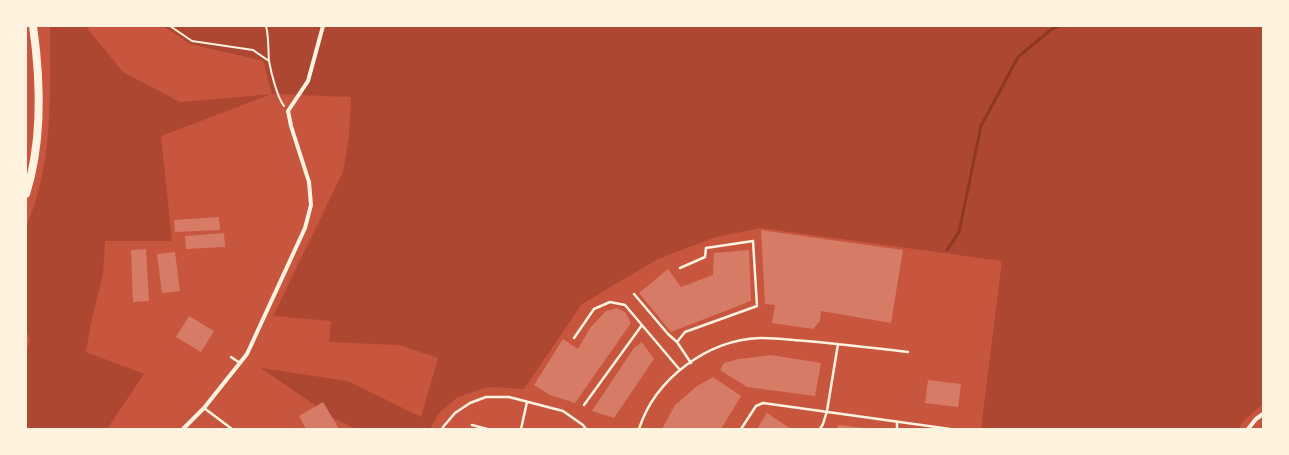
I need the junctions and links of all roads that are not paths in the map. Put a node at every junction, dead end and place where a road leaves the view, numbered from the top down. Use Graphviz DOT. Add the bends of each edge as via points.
graph roads {
  1 [pos="33,26"];
  2 [pos="323,26"];
  3 [pos="26,194"];
  4 [pos="680,268"];
  5 [pos="634,294"];
  6 [pos="642,324"];
  7 [pos="574,338"];
  8 [pos="677,342"];
  9 [pos="838,344"];
  10 [pos="908,352"];
  11 [pos="231,357"];
  12 [pos="240,363"];
  13 [pos="691,363"];
  14 [pos="680,370"];
  15 [pos="527,402"];
  16 [pos="584,406"];
  17 [pos="204,408"];
  18 [pos="826,411"];
  19 [pos="1263,414"];
  20 [pos="897,422"];
  21 [pos="472,425"];
  22 [pos="230,428"];
  23 [pos="183,429"];
  24 [pos="443,429"];
  25 [pos="487,429"];
  26 [pos="521,429"];
  27 [pos="586,429"];
  28 [pos="638,429"];
  29 [pos="741,429"];
  30 [pos="820,429"];
  31 [pos="896,429"];
  32 [pos="950,429"];
  33 [pos="1248,429"];
  1 -- 3 [label="main road" via="38,66 39,110 34,160"];
  2 -- 12 [label="street" via="308,81 288,111 309,182 310,205 306,228 255,339"];
  4 -- 8 [label="lane" via="705,256 706,248 753,241 757,306 685,332"];
  5 -- 8 [label="lane"];
  6 -- 7 [label="lane" via="625,305 610,302 594,309"];
  6 -- 14 [label="lane"];
  6 -- 16 [label="lane"];
  8 -- 13 [label="lane"];
  9 -- 10 [label="lane"];
  9 -- 13 [label="lane" via="759,338 730,343 704,354"];
  9 -- 18 [label="lane"];
  11 -- 12 [label="lane"];
  12 -- 17 [label="street"];
  13 -- 14 [label="lane"];
  14 -- 28 [label="lane" via="661,387"];
  15 -- 24 [label="lane" via="509,397 486,397 470,403 455,413"];
  15 -- 26 [label="lane"];
  15 -- 27 [label="lane" via="563,411"];
  17 -- 22 [label="lane"];
  17 -- 23 [label="street"];
  18 -- 20 [label="lane"];
  18 -- 29 [label="lane" via="763,403 756,406"];
  18 -- 30 [label="lane"];
  19 -- 33 [label="street"];
  20 -- 31 [label="lane"];
  20 -- 32 [label="lane"];
  21 -- 25 [label="lane"];
}
